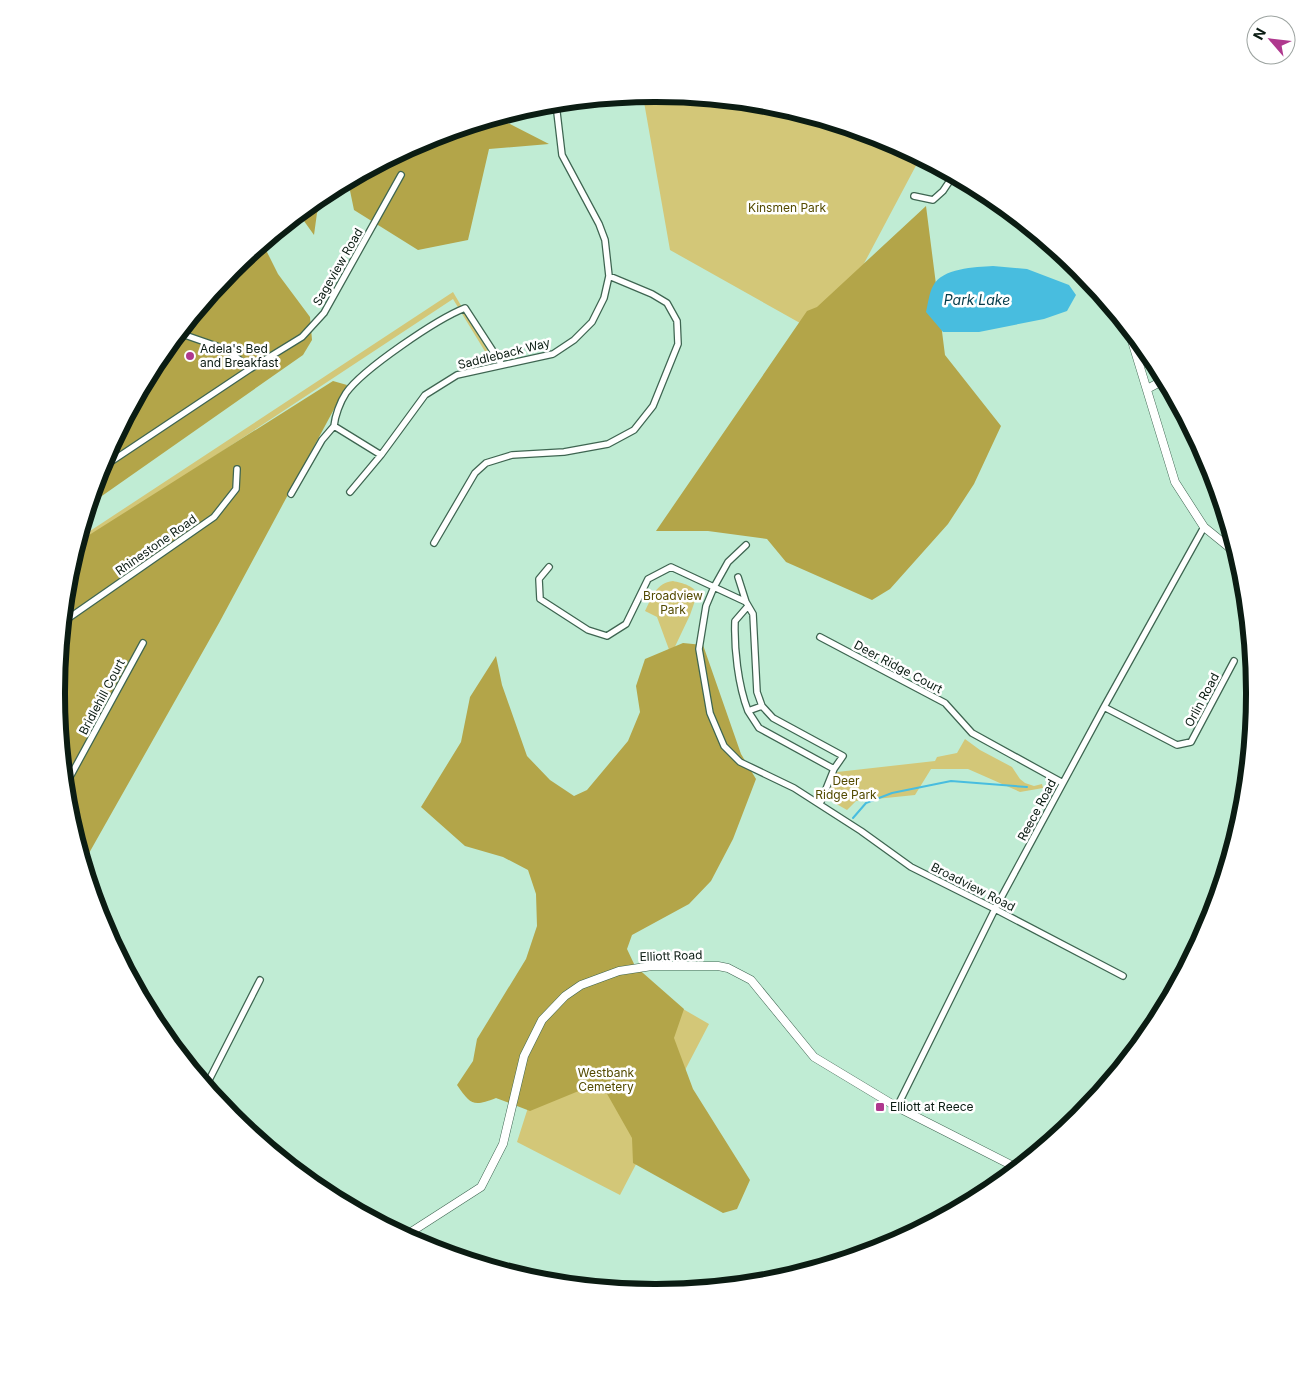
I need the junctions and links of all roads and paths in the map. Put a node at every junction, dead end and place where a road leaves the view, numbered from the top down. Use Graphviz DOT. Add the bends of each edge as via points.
graph roads {
  1 [pos="557,111"];
  2 [pos="401,175"];
  3 [pos="950,181"];
  4 [pos="914,196"];
  5 [pos="609,276"];
  6 [pos="186,335"];
  7 [pos="1134,349"];
  8 [pos="502,365"];
  9 [pos="250,369"];
  10 [pos="1158,383"];
  11 [pos="1147,389"];
  12 [pos="334,426"];
  13 [pos="381,454"];
  14 [pos="113,460"];
  15 [pos="236,469"];
  16 [pos="350,492"];
  17 [pos="291,494"];
  18 [pos="1204,527"];
  19 [pos="434,543"];
  20 [pos="746,545"];
  21 [pos="1227,546"];
  22 [pos="549,567"];
  23 [pos="738,577"];
  24 [pos="714,587"];
  25 [pos="747,604"];
  26 [pos="70,617"];
  27 [pos="820,637"];
  28 [pos="143,643"];
  29 [pos="1234,661"];
  30 [pos="762,706"];
  31 [pos="1104,708"];
  32 [pos="748,711"];
  33 [pos="834,769"];
  34 [pos="71,775"];
  35 [pos="1063,783"];
  36 [pos="820,804"];
  37 [pos="995,909"];
  38 [pos="1123,976"];
  39 [pos="260,980"];
  40 [pos="210,1079"];
  41 [pos="897,1107"];
  42 [pos="1010,1165"];
  43 [pos="412,1231"];
  1 -- 5 [label="street, Saddleback Way" via="562,155 599,224 605,240"];
  2 -- 9 [label="street, Sageview Road" via="324,313 302,337"];
  3 -- 4 [label="street" via="933,200"];
  5 -- 8 [label="street, Saddleback Way" via="604,298 592,322 574,340 553,354"];
  5 -- 19 [label="street" via="667,303 677,321 678,344 653,406 634,430 608,444 564,452 512,455 486,463 475,473"];
  6 -- 9 [label="street" via="228,350"];
  7 -- 11 [label="street"];
  8 -- 12 [label="street" via="465,308 411,339 364,374 345,394"];
  8 -- 13 [label="street, Saddleback Way" via="457,375 425,395"];
  9 -- 14 [label="street, Sageview Road"];
  10 -- 11 [label="street"];
  11 -- 18 [label="street" via="1175,482"];
  12 -- 13 [label="street"];
  12 -- 17 [label="street" via="322,440"];
  13 -- 16 [label="street, Saddleback Way"];
  15 -- 26 [label="street, Rhinestone Road" via="236,489 214,517"];
  18 -- 21 [label="street"];
  18 -- 31 [label="street, Reece Road"];
  20 -- 24 [label="street, Broadview Road" via="728,562"];
  22 -- 24 [label="street" via="539,579 540,600 588,630 607,636 626,624 648,579 671,567"];
  23 -- 25 [label="street"];
  24 -- 25 [label="street"];
  24 -- 36 [label="street, Broadview Road" via="706,606 699,650 710,713 724,746 740,762"];
  25 -- 30 [label="street" via="753,614 757,692"];
  25 -- 32 [label="street" via="734,621 734,636 743,698"];
  27 -- 35 [label="street, Deer Ridge Court" via="945,703 972,733"];
  28 -- 34 [label="street, Bridlehill Court"];
  29 -- 31 [label="street, Orlin Road" via="1191,742 1176,744"];
  30 -- 32 [label="street"];
  30 -- 33 [label="street" via="773,718 843,756"];
  31 -- 35 [label="street, Reece Road"];
  32 -- 33 [label="street" via="758,728"];
  33 -- 36 [label="street"];
  35 -- 37 [label="street, Reece Road"];
  36 -- 37 [label="street, Broadview Road" via="911,867"];
  37 -- 38 [label="street, Broadview Road"];
  37 -- 41 [label="street, Reece Road"];
  39 -- 40 [label="street"];
  41 -- 42 [label="street, Elliott Road"];
  41 -- 43 [label="street, Elliott Road" via="814,1057 759,988 741,974 718,966 652,966 619,971 581,985 542,1020 524,1056 503,1144 481,1187"];
}
